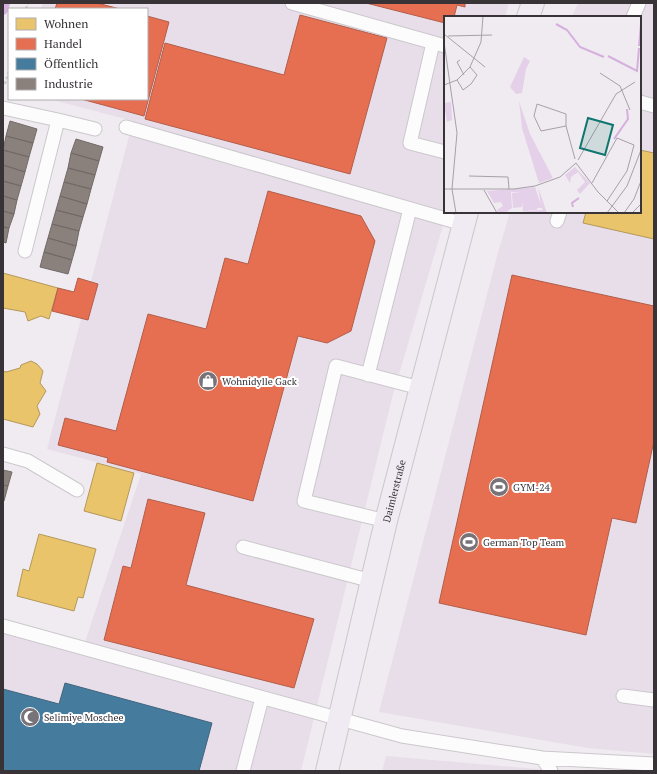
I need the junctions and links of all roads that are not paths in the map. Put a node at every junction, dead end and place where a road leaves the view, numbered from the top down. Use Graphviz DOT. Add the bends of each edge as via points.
graph roads {
  1 [pos="292,3"];
  2 [pos="533,3"];
  3 [pos="639,3"];
  4 [pos="528,16"];
  5 [pos="633,16"];
  6 [pos="439,44"];
  7 [pos="641,102"];
  8 [pos="654,106"];
  9 [pos="3,108"];
  10 [pos="58,120"];
  11 [pos="126,127"];
  12 [pos="95,129"];
  13 [pos="444,152"];
  14 [pos="410,210"];
  15 [pos="465,218"];
  16 [pos="25,251"];
  17 [pos="368,375"];
  18 [pos="420,388"];
  19 [pos="3,454"];
  20 [pos="77,490"];
  21 [pos="386,521"];
  22 [pos="243,547"];
  23 [pos="372,581"];
  24 [pos="3,626"];
  25 [pos="622,696"];
  26 [pos="262,698"];
  27 [pos="654,700"];
  28 [pos="339,719"];
  29 [pos="542,758"];
  30 [pos="654,764"];
  31 [pos="243,771"];
  32 [pos="327,771"];
  33 [pos="551,771"];
  1 -- 6 [label="lane"];
  2 -- 4 [label="main road"];
  3 -- 5 [label="lane"];
  6 -- 13 [label="lane" via="410,143"];
  7 -- 8 [label="lane"];
  9 -- 10 [label="lane"];
  10 -- 12 [label="lane"];
  10 -- 16 [label="lane"];
  11 -- 14 [label="lane"];
  14 -- 15 [label="lane"];
  14 -- 17 [label="lane"];
  15 -- 18 [label="main road, Daimlerstraße"];
  17 -- 18 [label="lane"];
  17 -- 21 [label="lane" via="336,366 304,501"];
  18 -- 21 [label="main road, Daimlerstraße"];
  19 -- 20 [label="lane" via="28,461"];
  21 -- 23 [label="main road, Daimlerstraße"];
  22 -- 23 [label="lane"];
  23 -- 28 [label="main road, Daimlerstraße"];
  24 -- 26 [label="lane"];
  25 -- 27 [label="lane"];
  26 -- 28 [label="lane"];
  26 -- 31 [label="lane"];
  28 -- 29 [label="lane" via="402,736"];
  28 -- 32 [label="main road, Daimlerstraße"];
  29 -- 30 [label="lane"];
  29 -- 33 [label="lane"];
}
